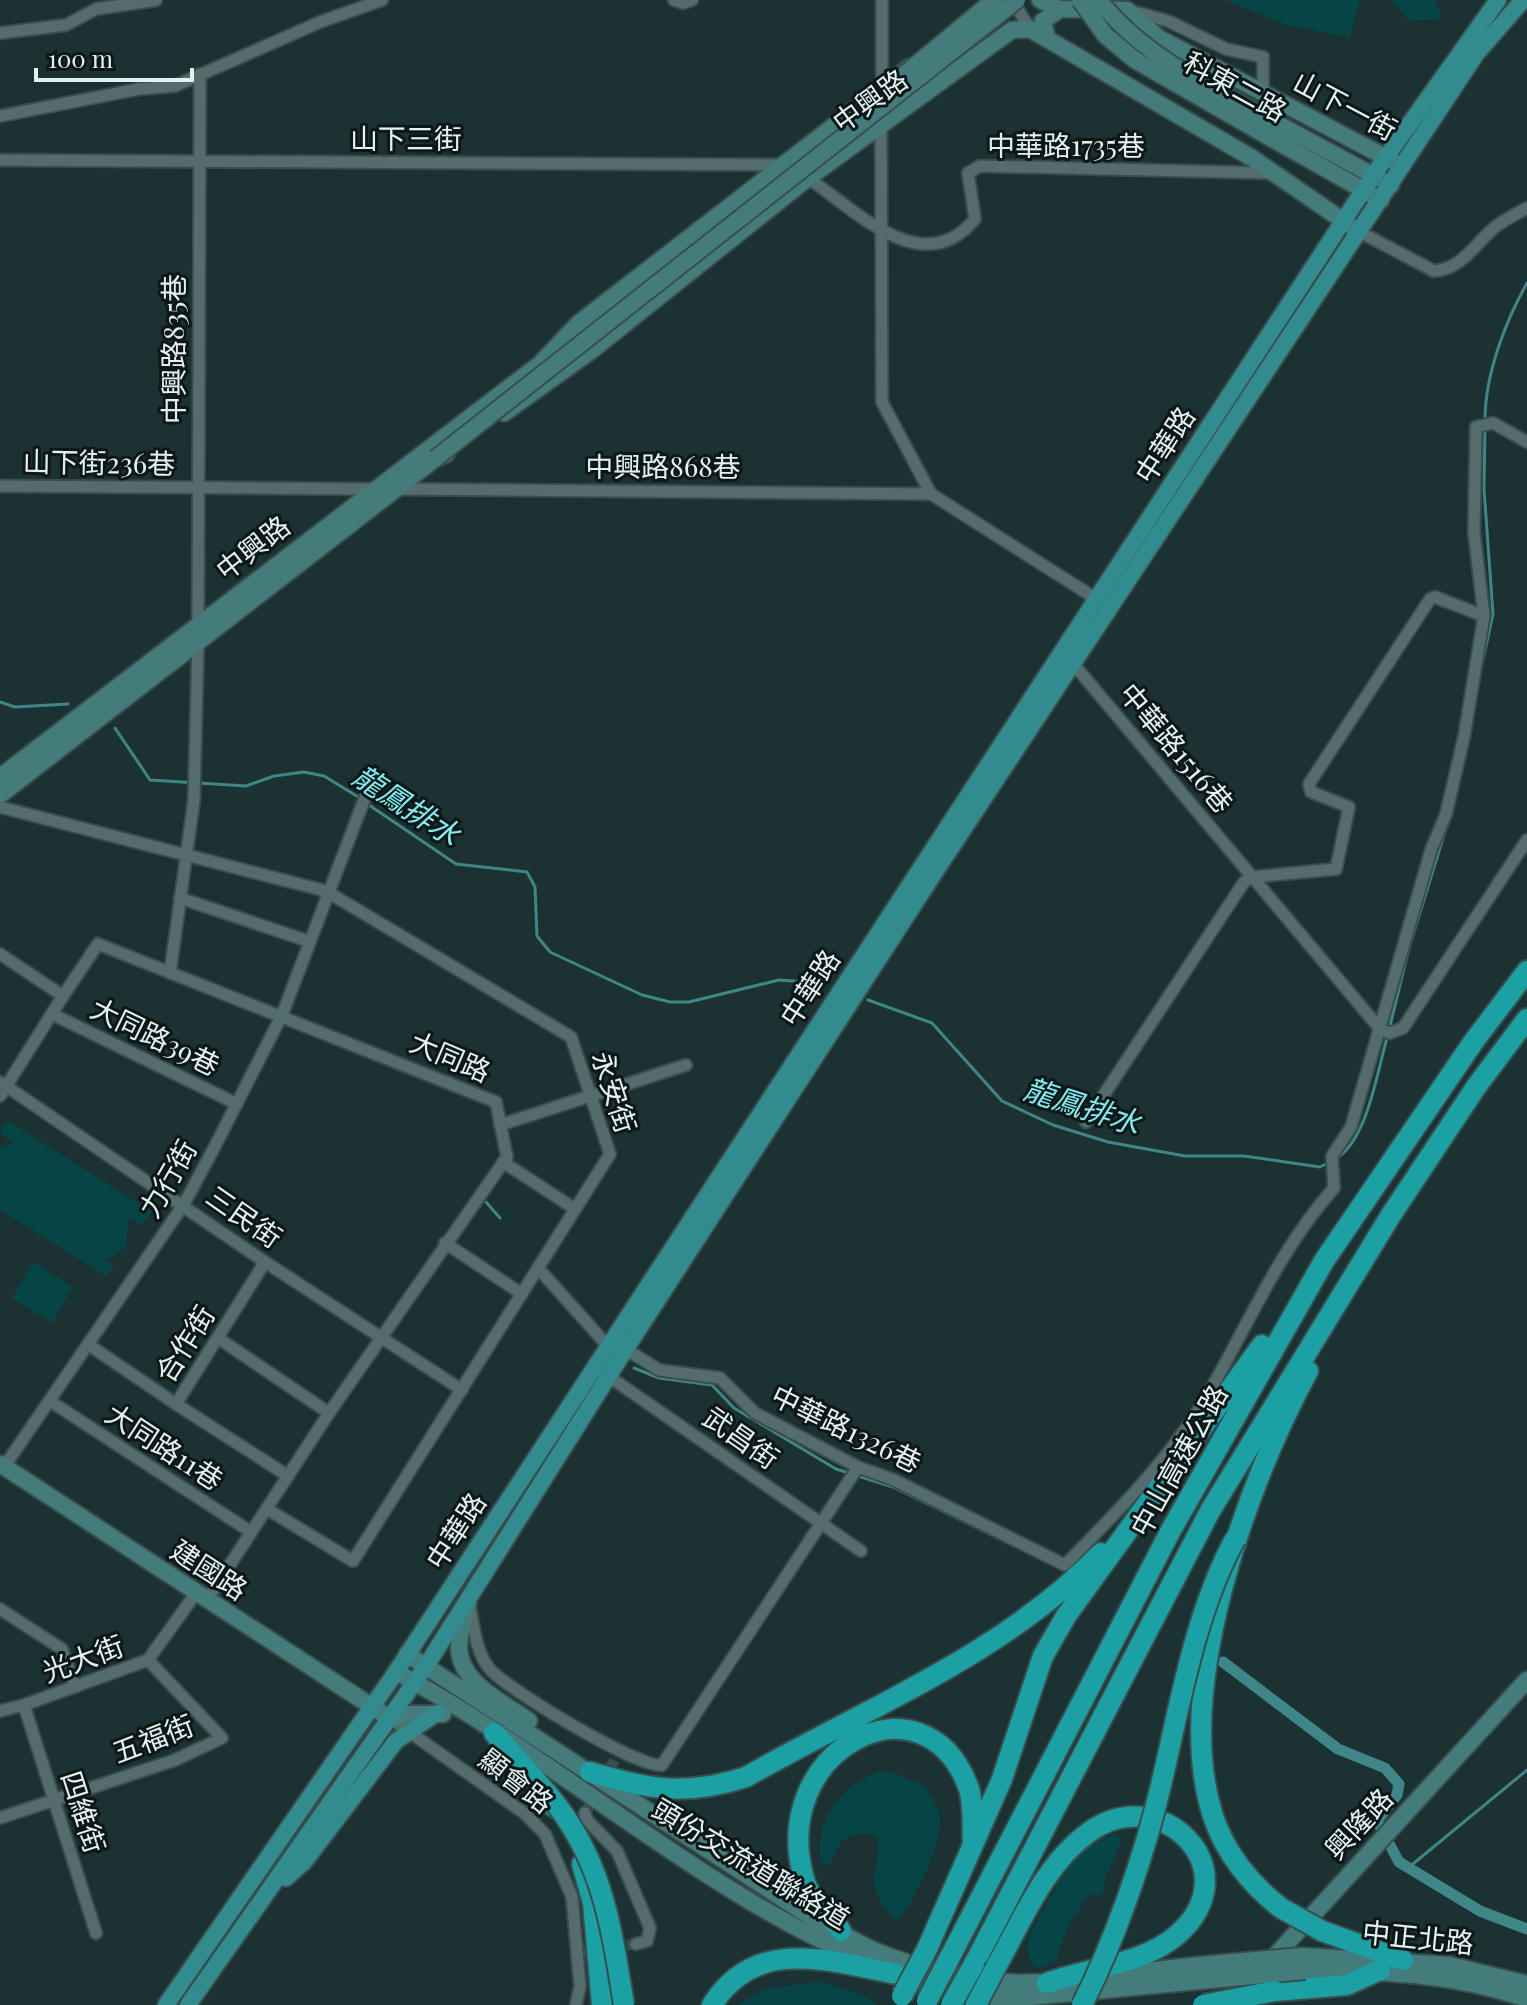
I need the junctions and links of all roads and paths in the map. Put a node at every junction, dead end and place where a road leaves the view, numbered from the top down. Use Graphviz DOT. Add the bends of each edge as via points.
graph roads {
  1 [pos="156,0"];
  2 [pos="382,0"];
  3 [pos="674,0"];
  4 [pos="692,0"];
  5 [pos="882,0"];
  6 [pos="978,0"];
  7 [pos="993,0"];
  8 [pos="1014,0"];
  9 [pos="1040,0"];
  10 [pos="1080,0"];
  11 [pos="1099,0"];
  12 [pos="1498,0"];
  13 [pos="1522,4"];
  14 [pos="1060,9"];
  15 [pos="1127,10"];
  16 [pos="962,26"];
  17 [pos="1030,29"];
  18 [pos="0,33"];
  19 [pos="1047,38"];
  20 [pos="200,74"];
  21 [pos="882,89"];
  22 [pos="1263,92"];
  23 [pos="0,116"];
  24 [pos="881,126"];
  25 [pos="1274,131"];
  26 [pos="1386,156"];
  27 [pos="0,160"];
  28 [pos="198,163"];
  29 [pos="782,163"];
  30 [pos="1402,166"];
  31 [pos="1269,173"];
  32 [pos="808,178"];
  33 [pos="1369,181"];
  34 [pos="1386,193"];
  35 [pos="1527,208"];
  36 [pos="1342,223"];
  37 [pos="882,231"];
  38 [pos="1360,232"];
  39 [pos="540,364"];
  40 [pos="1527,442"];
  41 [pos="436,458"];
  42 [pos="0,486"];
  43 [pos="197,488"];
  44 [pos="372,489"];
  45 [pos="396,489"];
  46 [pos="931,494"];
  47 [pos="1103,602"];
  48 [pos="1484,616"];
  49 [pos="198,623"];
  50 [pos="198,643"];
  51 [pos="1067,657"];
  52 [pos="0,777"];
  53 [pos="0,795"];
  54 [pos="364,799"];
  55 [pos="0,807"];
  56 [pos="1527,840"];
  57 [pos="185,855"];
  58 [pos="1252,877"];
  59 [pos="326,891"];
  60 [pos="180,898"];
  61 [pos="308,941"];
  62 [pos="0,954"];
  63 [pos="1527,971"];
  64 [pos="170,973"];
  65 [pos="63,996"];
  66 [pos="52,1014"];
  67 [pos="282,1015"];
  68 [pos="1527,1019"];
  69 [pos="1381,1030"];
  70 [pos="686,1065"];
  71 [pos="2,1088"];
  72 [pos="592,1097"];
  73 [pos="237,1104"];
  74 [pos="1086,1122"];
  75 [pos="500,1125"];
  76 [pos="503,1162"];
  77 [pos="184,1204"];
  78 [pos="575,1209"];
  79 [pos="445,1243"];
  80 [pos="1324,1261"];
  81 [pos="265,1262"];
  82 [pos="538,1268"];
  83 [pos="1344,1292"];
  84 [pos="522,1294"];
  85 [pos="382,1335"];
  86 [pos="218,1338"];
  87 [pos="608,1342"];
  88 [pos="89,1345"];
  89 [pos="625,1350"];
  90 [pos="594,1365"];
  91 [pos="608,1376"];
  92 [pos="462,1390"];
  93 [pos="50,1401"];
  94 [pos="176,1404"];
  95 [pos="329,1413"];
  96 [pos="3,1469"];
  97 [pos="857,1469"];
  98 [pos="1175,1469"];
  99 [pos="288,1476"];
  100 [pos="267,1509"];
  101 [pos="822,1523"];
  102 [pos="251,1532"];
  103 [pos="1235,1539"];
  104 [pos="861,1551"];
  105 [pos="201,1596"];
  106 [pos="469,1598"];
  107 [pos="0,1609"];
  108 [pos="407,1654"];
  109 [pos="148,1660"];
  110 [pos="426,1666"];
  111 [pos="396,1672"];
  112 [pos="414,1682"];
  113 [pos="1526,1682"];
  114 [pos="75,1687"];
  115 [pos="24,1705"];
  116 [pos="371,1708"];
  117 [pos="0,1711"];
  118 [pos="437,1713"];
  119 [pos="391,1719"];
  120 [pos="494,1733"];
  121 [pos="403,1736"];
  122 [pos="590,1772"];
  123 [pos="547,1793"];
  124 [pos="55,1800"];
  125 [pos="585,1813"];
  126 [pos="0,1818"];
  127 [pos="973,1845"];
  128 [pos="267,1894"];
  129 [pos="841,1931"];
  130 [pos="96,1933"];
  131 [pos="636,1944"];
  132 [pos="199,1958"];
  133 [pos="1403,1960"];
  134 [pos="1304,1963"];
  135 [pos="213,1968"];
  136 [pos="1380,1970"];
  137 [pos="1200,1973"];
  138 [pos="897,1974"];
  139 [pos="1047,1983"];
  140 [pos="1527,1984"];
  141 [pos="1527,1999"];
  142 [pos="900,2000"];
  143 [pos="926,2003"];
  144 [pos="166,2005"];
  145 [pos="188,2005"];
  146 [pos="576,2005"];
  147 [pos="602,2005"];
  148 [pos="624,2005"];
  149 [pos="712,2005"];
  150 [pos="951,2005"];
  151 [pos="976,2005"];
  152 [pos="1082,2005"];
  153 [pos="1203,2005"];
  154 [pos="1231,2005"];
  1 -- 18 [label="street" via="96,9 66,25"];
  2 -- 20 [label="street"];
  3 -- 4 [label="street"];
  5 -- 21 [label="street"];
  6 -- 16 [label="street, 中興路"];
  7 -- 16 [label="street, 中興路"];
  7 -- 39 [label="street, 中興路, bridge"];
  8 -- 17 [label="street"];
  8 -- 41 [label="street, 中興路, bridge"];
  9 -- 14 [label="street, 山下一街"];
  10 -- 25 [label="street, 科東二路, bridge" via="1105,35 1135,60"];
  11 -- 25 [label="street, 科東二路, bridge" via="1148,49"];
  12 -- 26 [label="main road, 中華路"];
  13 -- 30 [label="main road, 中華路" via="1476,54"];
  14 -- 15 [label="street, 山下一街"];
  14 -- 19 [label="street" via="1043,21"];
  15 -- 22 [label="street, 山下一街" via="1159,38"];
  15 -- 22 [label="street, 山下一街" via="1168,21 1226,49 1263,57"];
  16 -- 21 [label="street, 中興路"];
  17 -- 19 [label="street"];
  17 -- 24 [label="street, 中興路" via="1012,30"];
  19 -- 31 [label="street"];
  20 -- 23 [label="street" via="175,86"];
  20 -- 28 [label="street, 中興路835巷"];
  21 -- 24 [label="street"];
  21 -- 29 [label="street, 中興路"];
  22 -- 26 [label="street, 山下一街"];
  24 -- 32 [label="street, 中興路"];
  24 -- 37 [label="street"];
  25 -- 33 [label="street, 科東二路"];
  26 -- 30 [label="street, 山下一街"];
  26 -- 33 [label="main road, 中華路"];
  27 -- 28 [label="street, 山下三街"];
  28 -- 29 [label="street, 山下三街"];
  28 -- 43 [label="street, 中興路835巷"];
  29 -- 32 [label="street, 山下三街"];
  29 -- 39 [label="street, 中興路" via="579,323"];
  30 -- 34 [label="main road, 中華路"];
  31 -- 36 [label="street"];
  31 -- 37 [label="street, 中華路1735巷" via="980,166 968,173 975,219 961,235 923,245"];
  32 -- 37 [label="street, 山下三街"];
  32 -- 41 [label="street, 中興路" via="592,350"];
  33 -- 34 [label="street, 科東二路"];
  33 -- 36 [label="main road, 中華路"];
  34 -- 38 [label="main road, 中華路"];
  35 -- 38 [label="street" via="1443,270 1434,271"];
  36 -- 38 [label="street"];
  36 -- 47 [label="main road, 中華路"];
  37 -- 46 [label="street" via="880,395"];
  38 -- 47 [label="main road, 中華路"];
  39 -- 44 [label="street, 中興路"];
  40 -- 48 [label="street" via="1503,426 1476,427 1474,532"];
  41 -- 45 [label="street, 中興路"];
  42 -- 43 [label="street, 山下街236巷"];
  43 -- 44 [label="street, 山下街236巷"];
  43 -- 49 [label="street, 中興路835巷"];
  44 -- 45 [label="street"];
  44 -- 49 [label="street, 中興路"];
  45 -- 46 [label="street, 中興路868巷"];
  45 -- 50 [label="street, 中興路"];
  46 -- 47 [label="street"];
  47 -- 51 [label="main road, 中華路"];
  48 -- 58 [label="street" via="1430,599 1309,784 1311,792 1349,807 1336,869"];
  48 -- 69 [label="street" via="1446,814"];
  49 -- 50 [label="street"];
  49 -- 52 [label="street, 中興路"];
  50 -- 53 [label="street, 中興路"];
  50 -- 57 [label="street" via="195,786"];
  51 -- 58 [label="street, 中華路1516巷"];
  51 -- 87 [label="main road, 中華路"];
  51 -- 89 [label="main road, 中華路"];
  54 -- 59 [label="street, 力行街"];
  55 -- 57 [label="street, 永安街"];
  56 -- 69 [label="street" via="1403,1028"];
  57 -- 59 [label="street, 永安街"];
  57 -- 60 [label="street"];
  58 -- 69 [label="street, 中華路1516巷"];
  58 -- 74 [label="street"];
  59 -- 61 [label="street, 力行街"];
  59 -- 72 [label="street, 永安街" via="571,1037"];
  60 -- 61 [label="street"];
  60 -- 64 [label="street"];
  61 -- 67 [label="street, 力行街"];
  62 -- 65 [label="street"];
  63 -- 80 [label="highway, 中山高速公路"];
  64 -- 65 [label="street, 大同路" via="98,944"];
  64 -- 67 [label="street, 大同路"];
  65 -- 66 [label="street"];
  66 -- 71 [label="street"];
  66 -- 73 [label="street, 大同路39巷"];
  67 -- 73 [label="street, 力行街"];
  67 -- 75 [label="street, 大同路" via="496,1102"];
  68 -- 83 [label="highway, 中山高速公路" via="1441,1138"];
  69 -- 97 [label="street, 中華路1326巷" via="1351,1127 1332,1156 1334,1188 1245,1324 1187,1426 1147,1480 1065,1565 894,1480"];
  70 -- 72 [label="street"];
  71 -- 77 [label="street, 三民街"];
  72 -- 75 [label="street"];
  72 -- 78 [label="street, 永安街" via="610,1154"];
  73 -- 77 [label="street, 力行街"];
  75 -- 76 [label="street, 大同路" via="507,1157"];
  76 -- 78 [label="street"];
  76 -- 79 [label="street"];
  77 -- 81 [label="street, 三民街"];
  77 -- 88 [label="street, 力行街"];
  78 -- 82 [label="street, 永安街"];
  79 -- 84 [label="street"];
  79 -- 85 [label="street"];
  80 -- 98 [label="highway"];
  80 -- 143 [label="highway, 中山高速公路, bridge" via="1171,1530"];
  81 -- 85 [label="street, 三民街"];
  81 -- 86 [label="street, 合作街"];
  82 -- 84 [label="street, 永安街"];
  82 -- 87 [label="street, 中華路1326巷"];
  83 -- 103 [label="highway" via="1342,1311 1272,1446"];
  83 -- 150 [label="highway, 中山高速公路, bridge" via="1210,1511"];
  84 -- 92 [label="street, 永安街"];
  85 -- 92 [label="street, 三民街"];
  85 -- 95 [label="street"];
  86 -- 94 [label="street, 合作街"];
  86 -- 95 [label="street"];
  87 -- 89 [label="street, 中華路1326巷"];
  87 -- 90 [label="main road, 中華路"];
  88 -- 93 [label="street, 力行街"];
  88 -- 94 [label="street, 合作街"];
  89 -- 91 [label="main road, 中華路"];
  89 -- 97 [label="street, 中華路1326巷" via="659,1370 720,1378 755,1413"];
  90 -- 91 [label="street, 武昌街"];
  90 -- 108 [label="main road, 中華路"];
  91 -- 101 [label="street, 武昌街"];
  91 -- 106 [label="main road, 中華路"];
  92 -- 100 [label="street, 永安街" via="353,1561"];
  93 -- 96 [label="street, 力行街"];
  93 -- 102 [label="street, 大同路11巷"];
  94 -- 99 [label="street"];
  95 -- 99 [label="street"];
  96 -- 105 [label="street, 建國路"];
  97 -- 101 [label="street"];
  98 -- 122 [label="highway" via="1084,1570 1006,1631 910,1690 746,1777 717,1786 652,1789"];
  98 -- 127 [label="highway" via="1066,1616 1043,1656 1002,1779"];
  99 -- 100 [label="street"];
  100 -- 102 [label="street"];
  101 -- 104 [label="street, 武昌街"];
  101 -- 106 [label="street" via="662,1765 619,1752 489,1669"];
  102 -- 105 [label="street"];
  103 -- 133 [label="highway, bridge" via="1205,1697 1203,1744 1214,1819 1234,1858 1281,1908 1322,1931"];
  103 -- 152 [label="highway, bridge" via="1222,1561 1201,1628 1160,1789 1122,1908"];
  105 -- 109 [label="street, 光大街"];
  105 -- 116 [label="street, 建國路"];
  106 -- 110 [label="main road, 中華路"];
  106 -- 122 [label="street" via="459,1645 470,1679 584,1760"];
  107 -- 114 [label="street" via="62,1649"];
  108 -- 110 [label="street, 頭份交流道聯絡道"];
  108 -- 111 [label="main road, 中華路"];
  109 -- 114 [label="street, 光大街"];
  109 -- 124 [label="street, 五福街" via="222,1738 175,1760"];
  110 -- 112 [label="main road, 中華路"];
  110 -- 122 [label="street, 頭份交流道聯絡道"];
  111 -- 112 [label="street, 頭份交流道聯絡道"];
  111 -- 116 [label="main road, 中華路"];
  112 -- 119 [label="main road, 中華路"];
  112 -- 120 [label="street, 頭份交流道聯絡道"];
  113 -- 154 [label="street, 興隆路"];
  114 -- 115 [label="street, 光大街"];
  115 -- 117 [label="street, 光大街"];
  115 -- 124 [label="street, 四維街"];
  116 -- 119 [label="street, 建國路"];
  116 -- 132 [label="main road, 中華路"];
  118 -- 119 [label="street"];
  118 -- 120 [label="street"];
  118 -- 121 [label="main road, 中華路"];
  119 -- 121 [label="street, 顯會路"];
  119 -- 128 [label="main road, 中華路"];
  120 -- 123 [label="highway"];
  120 -- 138 [label="street, 頭份交流道聯絡道" via="748,1899 823,1943"];
  121 -- 128 [label="main road, 中華路" via="304,1862"];
  121 -- 146 [label="street, 顯會路" via="524,1813 545,1834 572,1897 580,1986"];
  122 -- 129 [label="street, 頭份交流道聯絡道" via="817,1921"];
  123 -- 147 [label="highway" via="576,1848 588,1885"];
  123 -- 148 [label="highway, bridge" via="569,1818 596,1873"];
  124 -- 126 [label="street, 五福街"];
  124 -- 130 [label="street, 四維街"];
  125 -- 131 [label="street" via="617,1851 650,1928 647,1941"];
  127 -- 129 [label="highway" via="970,1793 947,1752 930,1738 891,1729 851,1741 818,1772 799,1814 806,1886"];
  127 -- 142 [label="highway, bridge"];
  128 -- 135 [label="main road, 中華路"];
  129 -- 139 [label="street, 頭份交流道聯絡道" via="874,1951 951,1976"];
  132 -- 135 [label="main road"];
  132 -- 144 [label="main road, 中華路"];
  133 -- 134 [label="street, 中正北路"];
  133 -- 140 [label="street, 中正北路" via="1494,1973"];
  134 -- 136 [label="street, 中正北路"];
  134 -- 137 [label="street, 頭份交流道聯絡道, bridge"];
  135 -- 145 [label="main road, 中華路"];
  136 -- 141 [label="street, 中正北路" via="1463,1981"];
  136 -- 153 [label="highway, bridge" via="1347,1985"];
  137 -- 138 [label="street, 頭份交流道聯絡道" via="1008,1998 970,1996"];
  137 -- 139 [label="street, 頭份交流道聯絡道"];
  138 -- 149 [label="highway" via="832,1959 790,1957 739,1976"];
  139 -- 151 [label="highway, bridge" via="1136,1956 1176,1936 1204,1891 1201,1857 1187,1837 1168,1823 1139,1817 1103,1823 1090,1831 1050,1872"];
}
